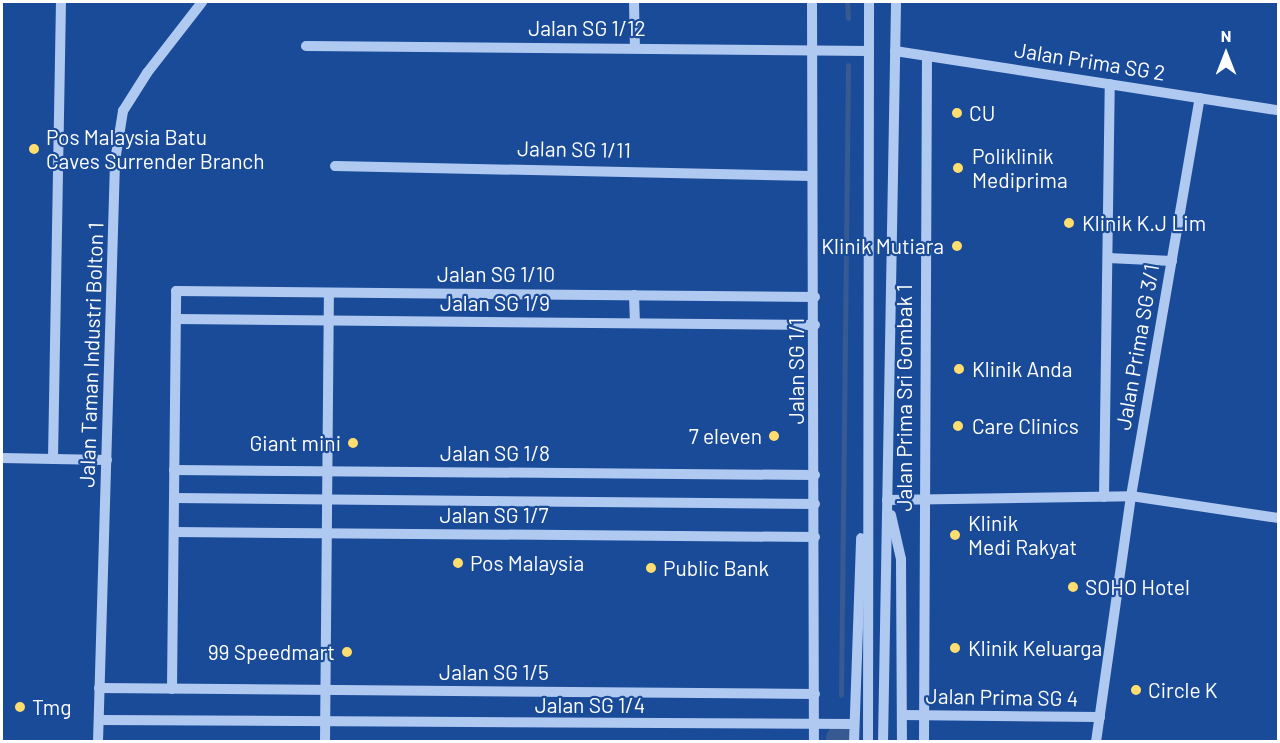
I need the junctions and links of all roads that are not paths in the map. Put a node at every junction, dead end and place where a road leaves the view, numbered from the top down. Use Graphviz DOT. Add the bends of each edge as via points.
graph roads {
  1 [pos="60,2"];
  2 [pos="202,2"];
  3 [pos="634,2"];
  4 [pos="812,2"];
  5 [pos="869,2"];
  6 [pos="896,2"];
  7 [pos="306,46"];
  8 [pos="635,48"];
  9 [pos="812,50"];
  10 [pos="869,51"];
  11 [pos="895,51"];
  12 [pos="927,56"];
  13 [pos="1110,84"];
  14 [pos="1200,98"];
  15 [pos="1278,110"];
  16 [pos="335,166"];
  17 [pos="812,176"];
  18 [pos="1108,258"];
  19 [pos="1172,261"];
  20 [pos="329,293"];
  21 [pos="634,295"];
  22 [pos="815,297"];
  23 [pos="176,319"];
  24 [pos="329,321"];
  25 [pos="635,323"];
  26 [pos="815,325"];
  27 [pos="2,458"];
  28 [pos="53,459"];
  29 [pos="107,460"];
  30 [pos="174,470"];
  31 [pos="327,471"];
  32 [pos="815,475"];
  33 [pos="866,496"];
  34 [pos="1131,496"];
  35 [pos="1104,497"];
  36 [pos="174,498"];
  37 [pos="327,500"];
  38 [pos="887,500"];
  39 [pos="923,500"];
  40 [pos="815,504"];
  41 [pos="1278,518"];
  42 [pos="174,531"];
  43 [pos="327,533"];
  44 [pos="815,537"];
  45 [pos="99,688"];
  46 [pos="172,689"];
  47 [pos="326,690"];
  48 [pos="815,694"];
  49 [pos="902,715"];
  50 [pos="924,716"];
  51 [pos="1100,717"];
  52 [pos="99,720"];
  53 [pos="325,722"];
  54 [pos="854,724"];
  55 [pos="815,726"];
  56 [pos="100,740"];
  57 [pos="325,741"];
  58 [pos="814,741"];
  59 [pos="854,741"];
  60 [pos="868,741"];
  61 [pos="883,741"];
  62 [pos="902,741"];
  63 [pos="924,741"];
  64 [pos="1096,741"];
  1 -- 28 [label="street"];
  2 -- 29 [label="street, Jalan Taman Industri Bolton 1" via="123,111 115,161"];
  3 -- 8 [label="street"];
  4 -- 9 [label="street, Jalan SG 1/1"];
  5 -- 10 [label="street"];
  6 -- 11 [label="street"];
  7 -- 8 [label="street, Jalan SG 1/12"];
  8 -- 9 [label="street, Jalan SG 1/12"];
  9 -- 10 [label="street, Jalan SG 1/12"];
  9 -- 17 [label="street, Jalan SG 1/1"];
  10 -- 33 [label="street"];
  11 -- 12 [label="street, Jalan Prima SG 2"];
  11 -- 38 [label="street"];
  12 -- 13 [label="street, Jalan Prima SG 2"];
  12 -- 39 [label="street, Jalan Prima Sri Gombak 1"];
  13 -- 14 [label="street, Jalan Prima SG 2"];
  13 -- 18 [label="street"];
  14 -- 15 [label="street, Jalan Prima SG 2"];
  14 -- 19 [label="street, Jalan Prima SG 3/1"];
  16 -- 17 [label="street, Jalan SG 1/11"];
  17 -- 22 [label="street, Jalan SG 1/1"];
  18 -- 19 [label="street"];
  18 -- 35 [label="street"];
  19 -- 34 [label="street, Jalan Prima SG 3/1"];
  20 -- 21 [label="street, Jalan SG 1/10"];
  20 -- 23 [label="street, Jalan SG 1/10" via="176,291"];
  20 -- 24 [label="street"];
  21 -- 22 [label="street, Jalan SG 1/10"];
  21 -- 25 [label="street"];
  22 -- 26 [label="street, Jalan SG 1/1"];
  23 -- 24 [label="street, Jalan SG 1/9"];
  23 -- 30 [label="street"];
  24 -- 25 [label="street, Jalan SG 1/9"];
  24 -- 31 [label="street"];
  25 -- 26 [label="street, Jalan SG 1/9"];
  26 -- 32 [label="street, Jalan SG 1/1"];
  27 -- 28 [label="street"];
  28 -- 29 [label="street"];
  29 -- 45 [label="street, Jalan Taman Industri Bolton 1"];
  30 -- 31 [label="street, Jalan SG 1/8"];
  30 -- 36 [label="street"];
  31 -- 32 [label="street, Jalan SG 1/8"];
  31 -- 37 [label="street"];
  32 -- 40 [label="street, Jalan SG 1/1"];
  33 -- 54 [label="street" via="859,557"];
  33 -- 60 [label="street"];
  34 -- 35 [label="street"];
  34 -- 41 [label="street"];
  34 -- 51 [label="street, Jalan Prima SG 3/1"];
  35 -- 39 [label="street"];
  36 -- 37 [label="street, Jalan SG 1/7"];
  36 -- 42 [label="street"];
  37 -- 40 [label="street, Jalan SG 1/7"];
  37 -- 43 [label="street"];
  38 -- 39 [label="street"];
  38 -- 49 [label="street" via="901,559"];
  38 -- 61 [label="street"];
  39 -- 50 [label="street, Jalan Prima Sri Gombak 1"];
  40 -- 44 [label="street, Jalan SG 1/1"];
  42 -- 43 [label="street, Jalan SG 1/7"];
  42 -- 46 [label="street"];
  43 -- 44 [label="street, Jalan SG 1/7"];
  43 -- 47 [label="street"];
  44 -- 48 [label="street, Jalan SG 1/1"];
  45 -- 46 [label="street, Jalan SG 1/5"];
  45 -- 52 [label="street, Jalan Taman Industri Bolton 1"];
  46 -- 47 [label="street, Jalan SG 1/5"];
  47 -- 48 [label="street, Jalan SG 1/5"];
  47 -- 53 [label="street"];
  48 -- 55 [label="street, Jalan SG 1/1"];
  49 -- 50 [label="street, Jalan Prima SG 4"];
  49 -- 62 [label="street"];
  50 -- 51 [label="street, Jalan Prima SG 4"];
  50 -- 63 [label="street, Jalan Prima Sri Gombak 1"];
  51 -- 64 [label="street, Jalan Prima SG 3/1"];
  52 -- 53 [label="street, Jalan SG 1/4"];
  52 -- 56 [label="street, Jalan Taman Industri Bolton 1"];
  53 -- 55 [label="street, Jalan SG 1/4"];
  53 -- 57 [label="street"];
  54 -- 55 [label="street, Jalan SG 1/4"];
  54 -- 59 [label="street"];
  55 -- 58 [label="street, Jalan SG 1/1"];
}
